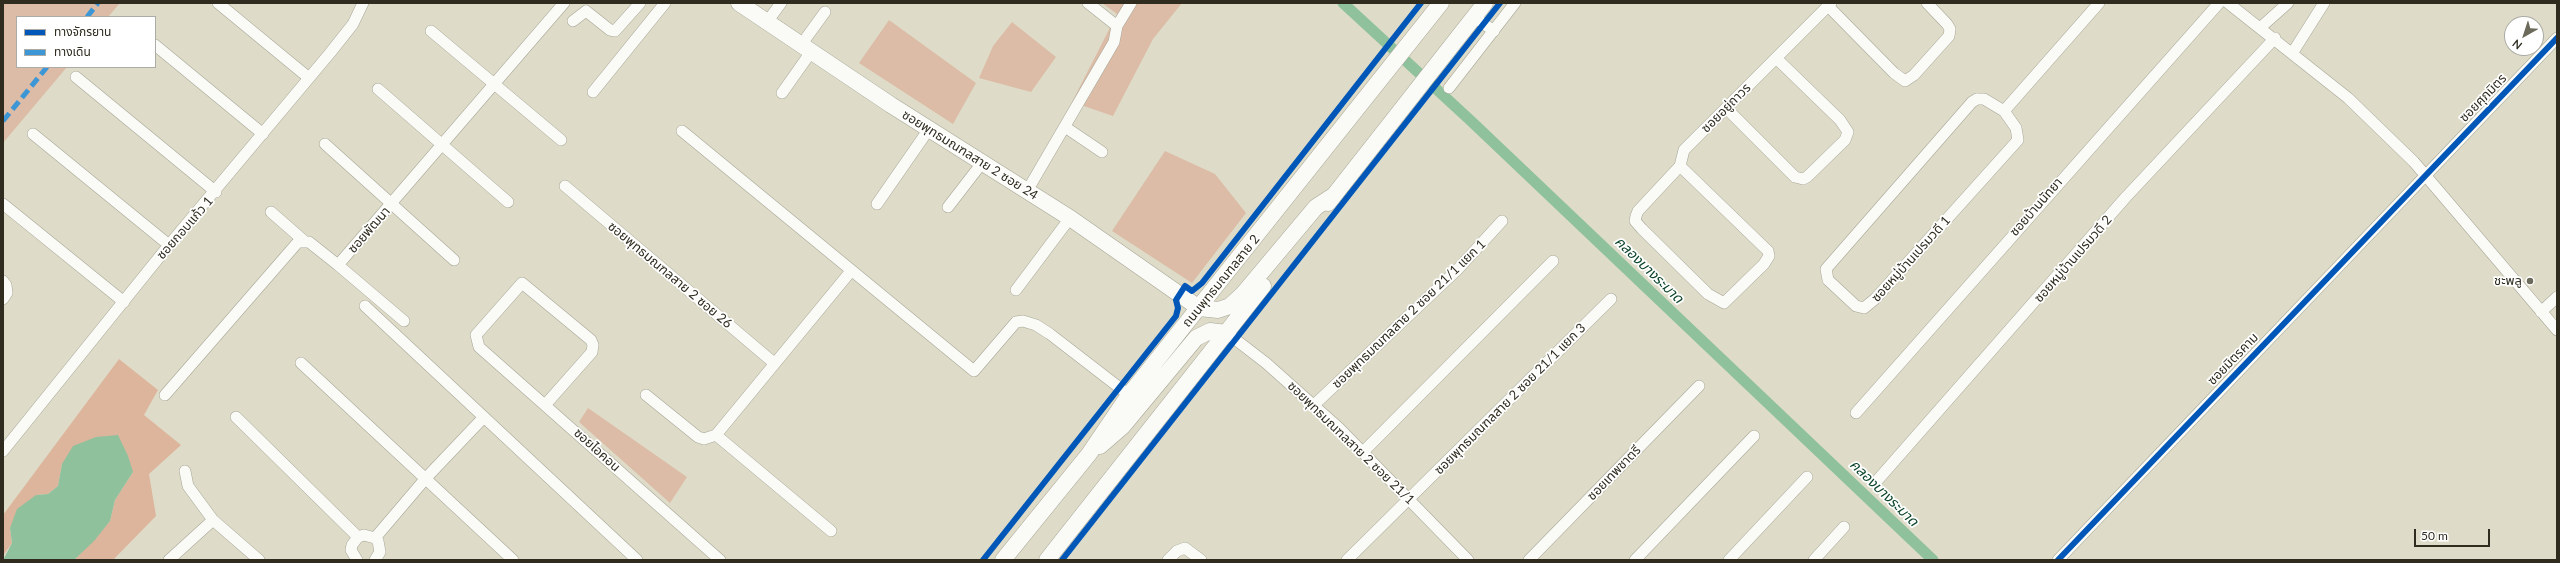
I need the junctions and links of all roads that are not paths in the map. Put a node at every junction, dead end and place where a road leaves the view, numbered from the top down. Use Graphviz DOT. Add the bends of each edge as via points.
graph roads {
  1 [pos="218,3"];
  2 [pos="363,3"];
  3 [pos="564,3"];
  4 [pos="640,3"];
  5 [pos="665,3"];
  6 [pos="739,3"];
  7 [pos="781,3"];
  8 [pos="1088,3"];
  9 [pos="1131,3"];
  10 [pos="1441,3"];
  11 [pos="1484,3"];
  12 [pos="1515,3"];
  13 [pos="1927,3"];
  14 [pos="2099,3"];
  15 [pos="2219,3"];
  16 [pos="2228,3"];
  17 [pos="2288,3"];
  18 [pos="2324,3"];
  19 [pos="1830,4"];
  20 [pos="825,12"];
  21 [pos="1474,16"];
  22 [pos="573,21"];
  23 [pos="767,22"];
  24 [pos="1118,26"];
  25 [pos="2261,27"];
  26 [pos="431,31"];
  27 [pos="1494,31"];
  28 [pos="2275,38"];
  29 [pos="2557,38"];
  30 [pos="156,46"];
  31 [pos="806,48"];
  32 [pos="2293,52"];
  33 [pos="1776,58"];
  34 [pos="76,77"];
  35 [pos="309,78"];
  36 [pos="495,83"];
  37 [pos="1449,88"];
  38 [pos="378,89"];
  39 [pos="593,92"];
  40 [pos="782,93"];
  41 [pos="1726,108"];
  42 [pos="2004,111"];
  43 [pos="1065,127"];
  44 [pos="929,129"];
  45 [pos="682,131"];
  46 [pos="33,134"];
  47 [pos="263,134"];
  48 [pos="561,140"];
  49 [pos="325,144"];
  50 [pos="442,145"];
  51 [pos="1102,152"];
  52 [pos="982,163"];
  53 [pos="1680,166"];
  54 [pos="2424,174"];
  55 [pos="565,186"];
  56 [pos="1027,190"];
  57 [pos="216,192"];
  58 [pos="1333,196"];
  59 [pos="508,202"];
  60 [pos="3,204"];
  61 [pos="391,204"];
  62 [pos="877,204"];
  63 [pos="948,207"];
  64 [pos="271,212"];
  65 [pos="1070,218"];
  66 [pos="1502,221"];
  67 [pos="303,240"];
  68 [pos="169,245"];
  69 [pos="454,260"];
  70 [pos="1553,261"];
  71 [pos="338,265"];
  72 [pos="851,271"];
  73 [pos="3,281"];
  74 [pos="1016,290"];
  75 [pos="2557,297"];
  76 [pos="3,299"];
  77 [pos="1611,299"];
  78 [pos="124,302"];
  79 [pos="365,306"];
  80 [pos="1199,308"];
  81 [pos="2541,312"];
  82 [pos="404,321"];
  83 [pos="2557,330"];
  84 [pos="1227,332"];
  85 [pos="301,363"];
  86 [pos="774,363"];
  87 [pos="1699,386"];
  88 [pos="164,395"];
  89 [pos="1129,395"];
  90 [pos="646,396"];
  91 [pos="546,404"];
  92 [pos="1314,405"];
  93 [pos="1856,413"];
  94 [pos="236,417"];
  95 [pos="484,417"];
  96 [pos="716,435"];
  97 [pos="1754,436"];
  98 [pos="3,451"];
  99 [pos="1363,452"];
  100 [pos="1089,454"];
  101 [pos="185,471"];
  102 [pos="1807,477"];
  103 [pos="426,478"];
  104 [pos="1875,483"];
  105 [pos="1409,498"];
  106 [pos="213,520"];
  107 [pos="1844,527"];
  108 [pos="831,531"];
  109 [pos="358,537"];
  110 [pos="375,538"];
  111 [pos="169,560"];
  112 [pos="259,560"];
  113 [pos="357,560"];
  114 [pos="375,560"];
  115 [pos="513,560"];
  116 [pos="637,560"];
  117 [pos="720,560"];
  118 [pos="1003,560"];
  119 [pos="1047,560"];
  120 [pos="1168,560"];
  121 [pos="1201,560"];
  122 [pos="1347,560"];
  123 [pos="1468,560"];
  124 [pos="1529,560"];
  125 [pos="1635,560"];
  126 [pos="1729,560"];
  127 [pos="1814,560"];
  128 [pos="2058,560"];
  1 -- 35 [label="street"];
  2 -- 35 [label="street, ซอยกอบแก้ว 1" via="353,24"];
  3 -- 36 [label="street, ซอยพัฒนา"];
  4 -- 22 [label="street" via="615,31 610,30 586,11"];
  5 -- 39 [label="street"];
  6 -- 23 [label="main road, ซอยพุทธมณฑลสาย 2 ซอย 24"];
  7 -- 23 [label="street"];
  8 -- 24 [label="street"];
  9 -- 24 [label="street"];
  10 -- 80 [label="main road, ถนนพุทธมณฑลสาย 2"];
  11 -- 21 [label="main road"];
  12 -- 27 [label="street"];
  13 -- 19 [label="street" via="1947,24 1950,29 1949,36 1914,75 1905,81 1894,73"];
  14 -- 42 [label="street"];
  15 -- 93 [label="street, ซอยบ้านนัทยา"];
  16 -- 25 [label="street"];
  17 -- 25 [label="street"];
  18 -- 32 [label="street"];
  19 -- 33 [label="street, ซอยอยู่ถาวร"];
  20 -- 31 [label="street"];
  21 -- 27 [label="street"];
  21 -- 58 [label="main road"];
  23 -- 31 [label="main road, ซอยพุทธมณฑลสาย 2 ซอย 24"];
  24 -- 43 [label="street" via="1114,42"];
  25 -- 28 [label="street"];
  26 -- 36 [label="street"];
  27 -- 37 [label="street"];
  28 -- 32 [label="street"];
  28 -- 104 [label="street, ซอยหมู่บ้านเปรมวดี 2" via="2126,197"];
  29 -- 54 [label="street, ซอยศุภมิตร"];
  30 -- 47 [label="street"];
  31 -- 40 [label="street"];
  31 -- 44 [label="main road, ซอยพุทธมณฑลสาย 2 ซอย 24"];
  32 -- 54 [label="street" via="2348,98"];
  33 -- 41 [label="street, ซอยอยู่ถาวร"];
  33 -- 41 [label="street" via="1848,132 1845,140 1808,177 1803,179 1795,176"];
  34 -- 57 [label="street"];
  35 -- 47 [label="street, ซอยกอบแก้ว 1"];
  36 -- 48 [label="street"];
  36 -- 50 [label="street, ซอยพัฒนา"];
  38 -- 50 [label="street"];
  41 -- 53 [label="street, ซอยอยู่ถาวร" via="1684,150"];
  42 -- 42 [label="street, ซอยหมู่บ้านเปรมวดี 1" via="1984,98 1972,102 1826,269 1828,280 1856,306 1864,308 1875,299 2018,140 2019,134"];
  43 -- 51 [label="street"];
  43 -- 56 [label="street"];
  44 -- 52 [label="main road, ซอยพุทธมณฑลสาย 2 ซอย 24"];
  44 -- 62 [label="street"];
  45 -- 72 [label="street"];
  46 -- 68 [label="street"];
  47 -- 57 [label="street, ซอยกอบแก้ว 1"];
  49 -- 61 [label="street"];
  50 -- 59 [label="street"];
  50 -- 61 [label="street, ซอยพัฒนา"];
  52 -- 56 [label="main road, ซอยพุทธมณฑลสาย 2 ซอย 24"];
  52 -- 63 [label="street"];
  53 -- 53 [label="street, ซอยอยู่ถาวร" via="1768,251 1769,256 1764,264 1729,300 1720,303 1635,221 1638,211"];
  54 -- 81 [label="street"];
  54 -- 128 [label="street, ซอยมิตรคาม"];
  55 -- 86 [label="street, ซอยพุทธมณฑลสาย 2 ซอย 26"];
  56 -- 65 [label="main road, ซอยพุทธมณฑลสาย 2 ซอย 24"];
  57 -- 68 [label="street, ซอยกอบแก้ว 1"];
  58 -- 80 [label="main road" via="1316,207 1236,301 1218,310"];
  58 -- 84 [label="main road"];
  60 -- 78 [label="street"];
  61 -- 69 [label="street"];
  61 -- 71 [label="street, ซอยพัฒนา"];
  64 -- 67 [label="street, ซอยพัฒนา"];
  65 -- 74 [label="street"];
  65 -- 80 [label="main road, ซอยพุทธมณฑลสาย 2 ซอย 24"];
  66 -- 92 [label="street, ซอยพุทธมณฑลสาย 2 ซอย 21/1 แยก 1" via="1457,270"];
  67 -- 71 [label="street, ซอยพัฒนา"];
  67 -- 88 [label="street" via="298,242"];
  68 -- 78 [label="street, ซอยกอบแก้ว 1"];
  70 -- 99 [label="street"];
  71 -- 82 [label="street"];
  72 -- 86 [label="street"];
  72 -- 89 [label="street" via="974,371 1016,322 1023,321 1036,325 1050,334"];
  73 -- 76 [label="street" via="7,293"];
  75 -- 81 [label="street"];
  77 -- 105 [label="street, ซอยพุทธมณฑลสาย 2 ซอย 21/1 แยก 3"];
  78 -- 98 [label="street, ซอยกอบแก้ว 1"];
  79 -- 95 [label="street"];
  80 -- 89 [label="main road, ถนนพุทธมณฑลสาย 2"];
  81 -- 83 [label="street"];
  84 -- 92 [label="street, ซอยพุทธมณฑลสาย 2 ซอย 21/1"];
  84 -- 100 [label="main road" via="1210,331 1196,338 1122,426 1110,439"];
  84 -- 119 [label="main road"];
  85 -- 103 [label="street"];
  86 -- 96 [label="street"];
  87 -- 124 [label="street, ซอยเทพชาตรี"];
  89 -- 100 [label="main road, ถนนพุทธมณฑลสาย 2"];
  90 -- 96 [label="street" via="698,436 704,439"];
  91 -- 91 [label="street, ซอยไอคอน" via="479,347 475,340 476,335 522,283 591,340 593,345 592,352"];
  91 -- 117 [label="street, ซอยไอคอน"];
  92 -- 99 [label="street, ซอยพุทธมณฑลสาย 2 ซอย 21/1"];
  94 -- 109 [label="street"];
  95 -- 103 [label="street"];
  95 -- 116 [label="street"];
  96 -- 108 [label="street"];
  97 -- 125 [label="street"];
  99 -- 105 [label="street, ซอยพุทธมณฑลสาย 2 ซอย 21/1"];
  100 -- 118 [label="main road, ถนนพุทธมณฑลสาย 2"];
  101 -- 106 [label="street" via="188,486"];
  102 -- 126 [label="street"];
  103 -- 110 [label="street"];
  103 -- 115 [label="street"];
  105 -- 122 [label="street, ซอยพุทธมณฑลสาย 2 ซอย 21/1 แยก 3"];
  105 -- 123 [label="street, ซอยพุทธมณฑลสาย 2 ซอย 21/1"];
  106 -- 111 [label="street"];
  106 -- 112 [label="street"];
  107 -- 127 [label="street"];
  109 -- 110 [label="street" via="369,535"];
  109 -- 113 [label="street" via="354,540 351,550"];
  110 -- 114 [label="street" via="380,546 380,552"];
  120 -- 121 [label="street" via="1176,551 1185,548"];
}
